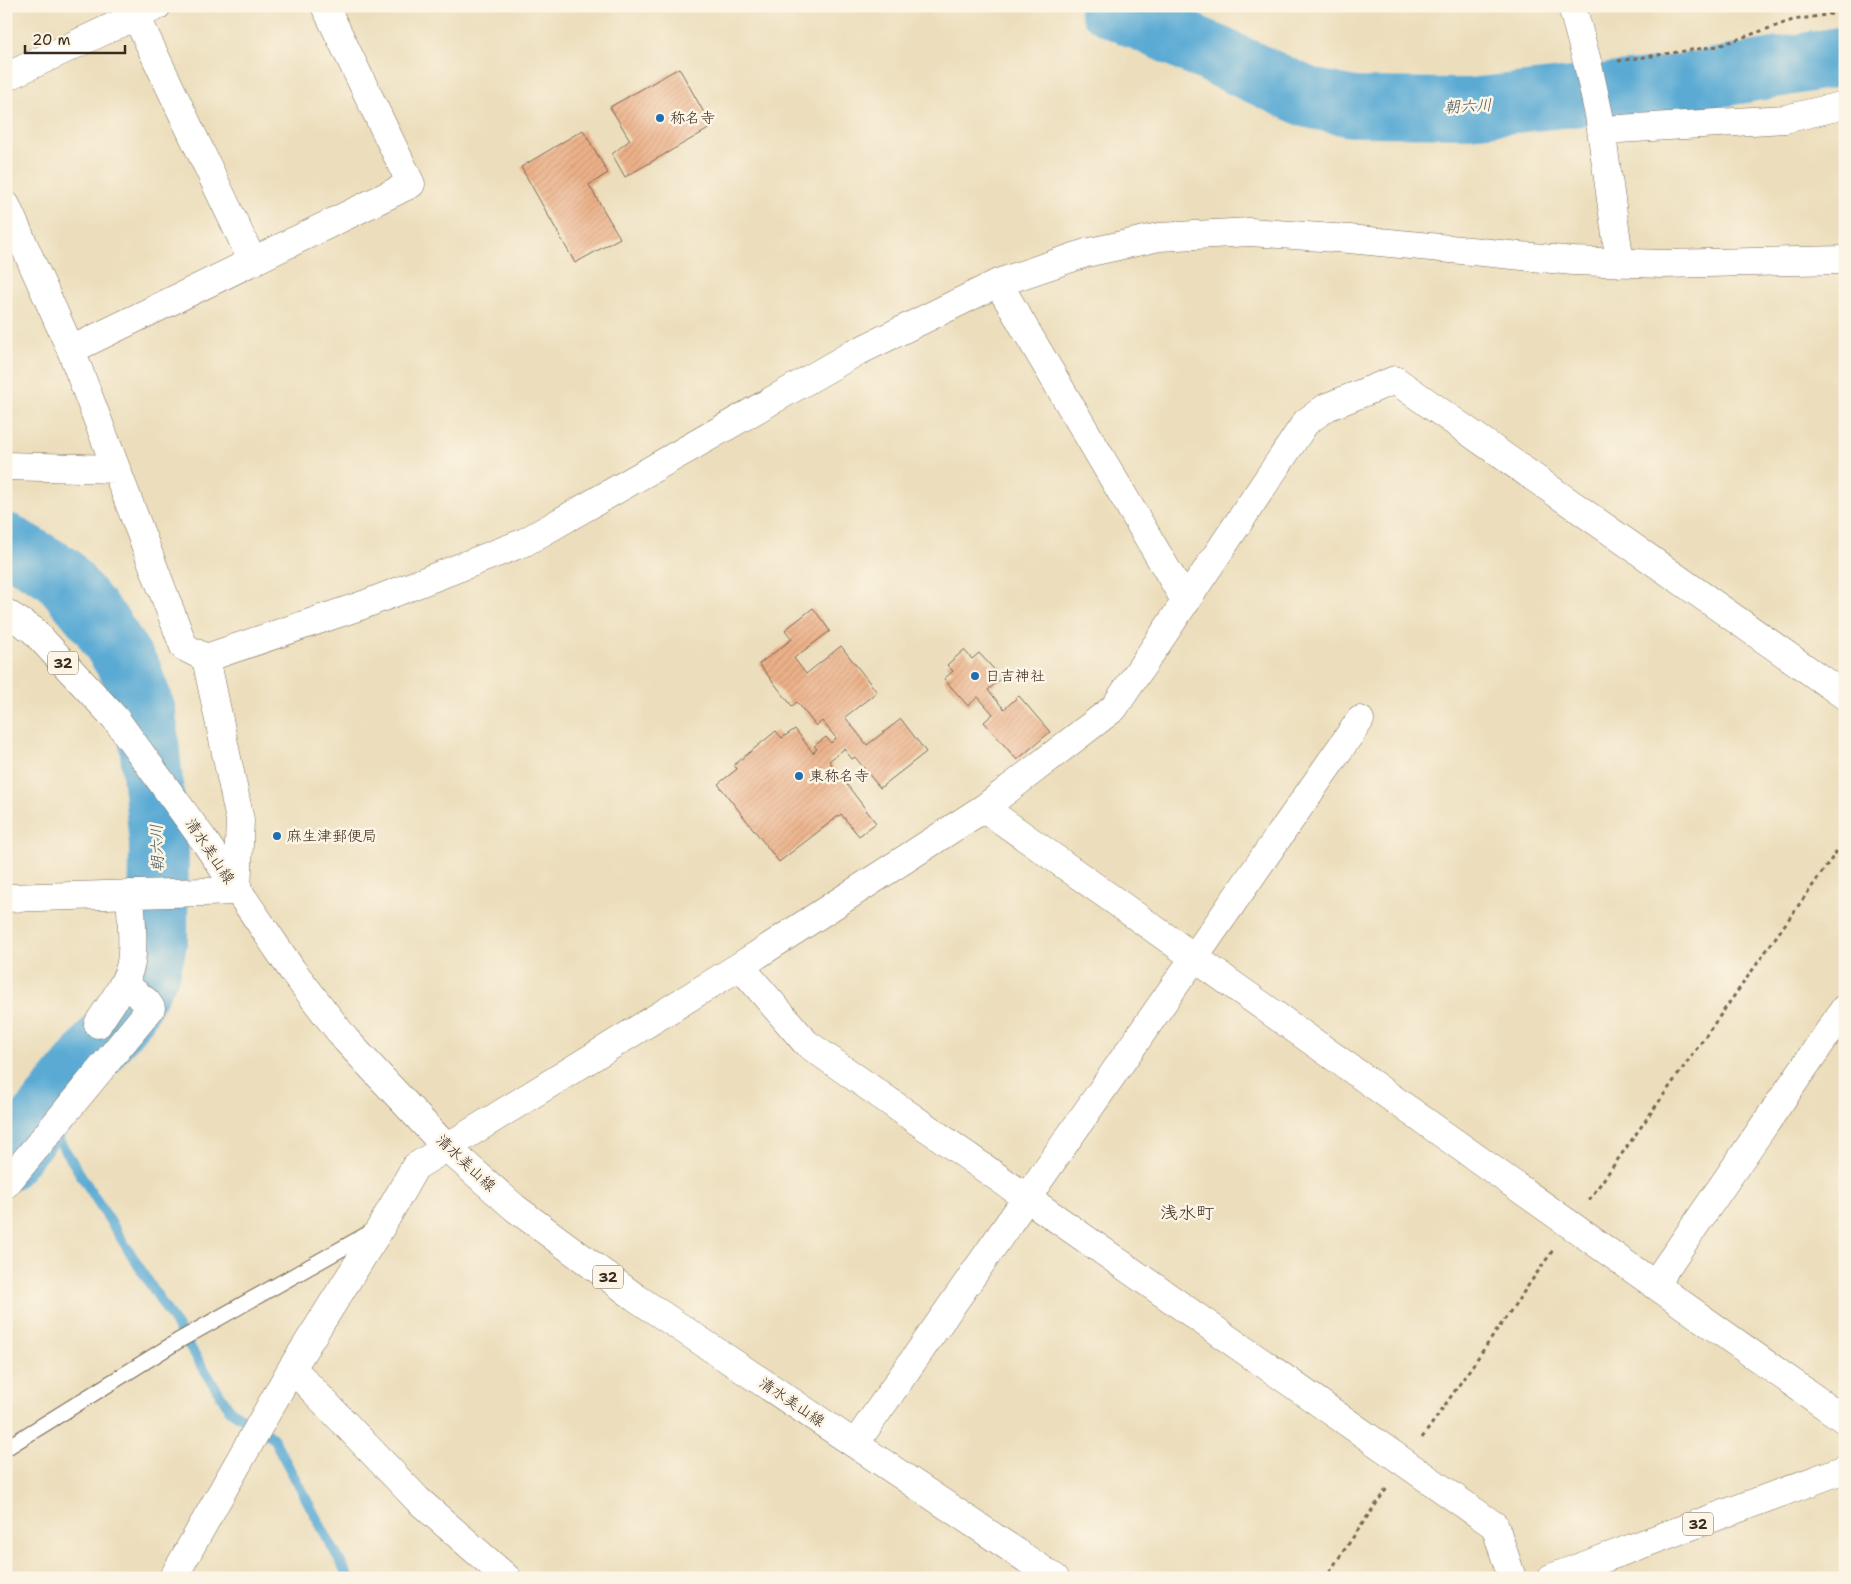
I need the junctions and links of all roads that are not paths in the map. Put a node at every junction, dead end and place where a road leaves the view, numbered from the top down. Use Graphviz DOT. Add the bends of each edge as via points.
graph roads {
  1 [pos="325,6"];
  2 [pos="1572,6"];
  3 [pos="146,11"];
  4 [pos="6,77"];
  5 [pos="1845,105"];
  6 [pos="1600,122"];
  7 [pos="6,205"];
  8 [pos="1845,260"];
  9 [pos="253,262"];
  10 [pos="1620,263"];
  11 [pos="998,283"];
  12 [pos="71,350"];
  13 [pos="6,466"];
  14 [pos="116,469"];
  15 [pos="1186,602"];
  16 [pos="6,613"];
  17 [pos="206,658"];
  18 [pos="1845,696"];
  19 [pos="1360,720"];
  20 [pos="984,808"];
  21 [pos="237,891"];
  22 [pos="139,894"];
  23 [pos="6,898"];
  24 [pos="1194,959"];
  25 [pos="740,966"];
  26 [pos="133,991"];
  27 [pos="1845,1008"];
  28 [pos="98,1024"];
  29 [pos="446,1147"];
  30 [pos="6,1184"];
  31 [pos="1027,1198"];
  32 [pos="381,1226"];
  33 [pos="1654,1285"];
  34 [pos="292,1368"];
  35 [pos="1845,1420"];
  36 [pos="855,1444"];
  37 [pos="6,1448"];
  38 [pos="1845,1469"];
  39 [pos="174,1578"];
  40 [pos="507,1578"];
  41 [pos="1055,1578"];
  42 [pos="1512,1578"];
  43 [pos="1551,1578"];
  1 -- 9 [label="street" via="411,184"];
  2 -- 6 [label="street"];
  3 -- 4 [label="street"];
  3 -- 9 [label="street"];
  5 -- 6 [label="street" via="1785,119"];
  6 -- 10 [label="street"];
  7 -- 12 [label="street"];
  8 -- 10 [label="street"];
  9 -- 12 [label="street"];
  10 -- 11 [label="street" via="1250,232 1159,237 1086,253"];
  11 -- 15 [label="street"];
  11 -- 17 [label="street" via="852,354 525,542 363,605"];
  12 -- 14 [label="street"];
  13 -- 14 [label="street"];
  14 -- 17 [label="street" via="184,647"];
  15 -- 18 [label="street" via="1306,422 1327,407 1395,380"];
  15 -- 20 [label="street" via="1114,708"];
  16 -- 21 [label="street, 清水美山線 / 32" via="33,630 115,718"];
  17 -- 21 [label="street" via="240,820"];
  19 -- 24 [label="street"];
  20 -- 24 [label="street"];
  20 -- 25 [label="street"];
  21 -- 22 [label="street"];
  21 -- 29 [label="street, 清水美山線 / 32" via="346,1040"];
  22 -- 23 [label="street"];
  22 -- 26 [label="street" via="131,965"];
  24 -- 31 [label="street"];
  24 -- 33 [label="street"];
  25 -- 29 [label="street"];
  25 -- 31 [label="street" via="806,1042"];
  26 -- 28 [label="street"];
  26 -- 30 [label="street" via="152,1008"];
  27 -- 33 [label="street"];
  29 -- 32 [label="street" via="416,1167"];
  29 -- 36 [label="street, 清水美山線 / 32" via="515,1208 635,1298"];
  31 -- 36 [label="street"];
  31 -- 42 [label="street" via="1495,1526"];
  32 -- 34 [label="street"];
  32 -- 37 [label="lane" via="193,1332"];
  33 -- 35 [label="street"];
  34 -- 39 [label="street"];
  34 -- 40 [label="street" via="418,1500"];
  36 -- 41 [label="street, 清水美山線 / 32"];
  38 -- 43 [label="street, 32"];
}
